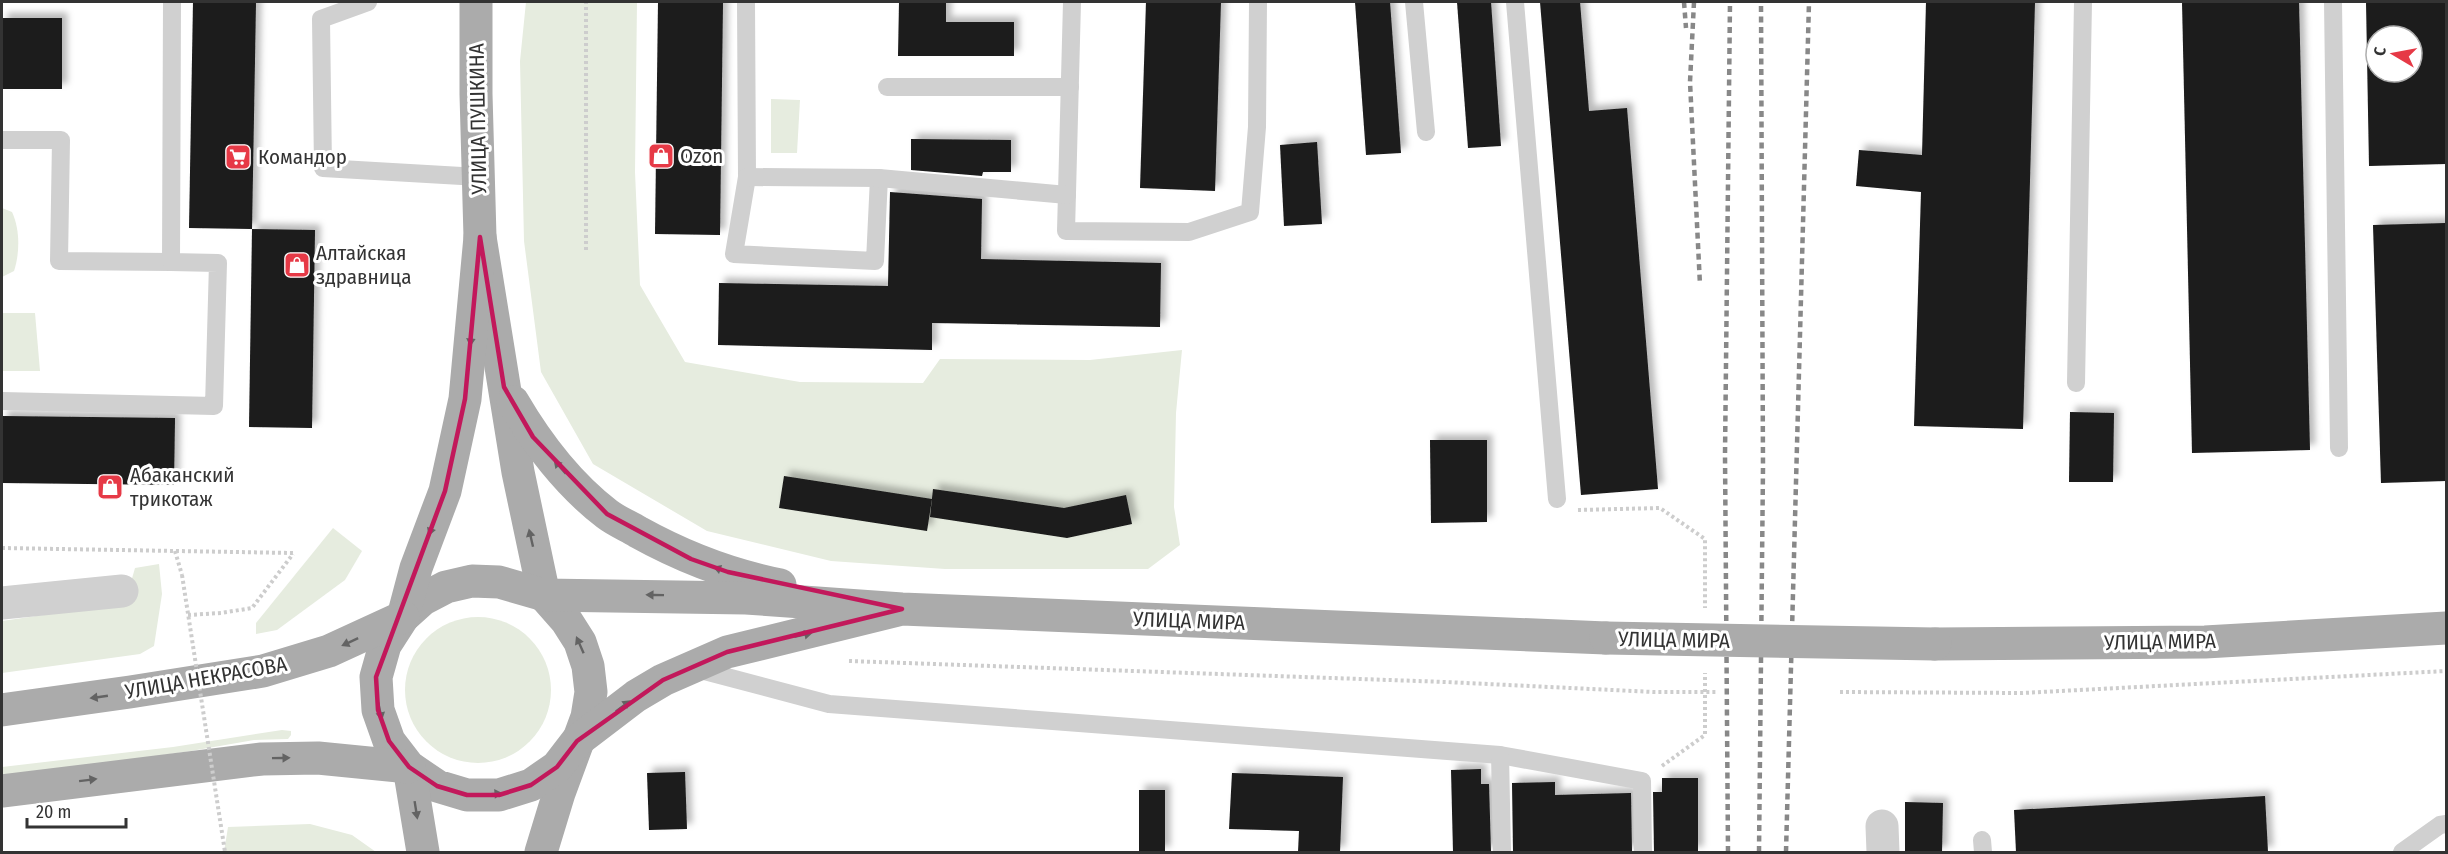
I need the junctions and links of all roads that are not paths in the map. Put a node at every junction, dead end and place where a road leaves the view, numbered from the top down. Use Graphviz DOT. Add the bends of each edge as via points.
graph roads {
  1 [pos="172,2"];
  2 [pos="368,2"];
  3 [pos="476,2"];
  4 [pos="746,2"];
  5 [pos="1072,2"];
  6 [pos="1258,2"];
  7 [pos="1414,2"];
  8 [pos="1515,2"];
  9 [pos="2083,2"];
  10 [pos="2333,2"];
  11 [pos="887,87"];
  12 [pos="1070,87"];
  13 [pos="1426,132"];
  14 [pos="2,140"];
  15 [pos="480,177"];
  16 [pos="747,177"];
  17 [pos="879,178"];
  18 [pos="1067,195"];
  19 [pos="480,237"];
  20 [pos="171,262"];
  21 [pos="2076,383"];
  22 [pos="504,387"];
  23 [pos="2,401"];
  24 [pos="2339,448"];
  25 [pos="1557,499"];
  26 [pos="122,591"];
  27 [pos="544,596"];
  28 [pos="2,603"];
  29 [pos="902,609"];
  30 [pos="403,617"];
  31 [pos="2446,628"];
  32 [pos="692,668"];
  33 [pos="2,710"];
  34 [pos="577,741"];
  35 [pos="1500,755"];
  36 [pos="409,767"];
  37 [pos="2,791"];
  38 [pos="2446,824"];
  39 [pos="423,852"];
  40 [pos="540,852"];
  41 [pos="1502,852"];
  42 [pos="1643,852"];
  43 [pos="2402,852"];
  1 -- 20 [label="lane"];
  2 -- 15 [label="lane" via="321,19 324,168"];
  3 -- 15 [label="main road, УЛИЦА ПУШКИНА"];
  4 -- 16 [label="lane"];
  5 -- 12 [label="lane"];
  6 -- 18 [label="lane" via="1257,127 1250,212 1189,232 1065,231"];
  7 -- 13 [label="lane"];
  8 -- 25 [label="lane"];
  9 -- 21 [label="lane"];
  10 -- 24 [label="lane"];
  11 -- 12 [label="lane"];
  12 -- 18 [label="lane"];
  14 -- 20 [label="lane" via="61,140 59,261"];
  15 -- 19 [label="main road, УЛИЦА ПУШКИНА"];
  16 -- 17 [label="lane"];
  16 -- 17 [label="lane" via="734,254 875,261"];
  17 -- 18 [label="lane"];
  19 -- 22 [label="main road"];
  19 -- 30 [label="main road, one-way" via="459,432 445,491 416,568"];
  20 -- 23 [label="lane" via="218,263 214,406"];
  27 -- 22 [label="main road, one-way"];
  29 -- 22 [label="main road, one-way" via="728,572 643,535 607,514 573,482 533,437"];
  26 -- 28 [label="street"];
  29 -- 27 [label="main road, one-way" via="746,598"];
  27 -- 30 [label="main road" via="499,582 472,581 446,587 423,599"];
  34 -- 27 [label="main road, one-way" via="587,717 588,666 580,642"];
  29 -- 31 [label="main road, УЛИЦА МИРА, bridge" via="1606,638 1935,644 2205,642"];
  32 -- 29 [label="main road, one-way" via="727,652"];
  30 -- 33 [label="main road, УЛИЦА НЕКРАСОВА, one-way" via="329,651 263,670"];
  30 -- 36 [label="main road, one-way" via="385,645 376,677 378,710 389,741"];
  34 -- 32 [label="main road, one-way" via="636,696"];
  32 -- 35 [label="lane" via="830,704"];
  36 -- 34 [label="main road, one-way" via="436,786 467,795 499,795 531,785 557,767"];
  34 -- 40 [label="main road"];
  35 -- 41 [label="lane"];
  35 -- 42 [label="lane" via="1642,781"];
  37 -- 36 [label="main road, one-way" via="262,759 318,758"];
  36 -- 39 [label="main road, one-way"];
  38 -- 43 [label="lane"];
}
